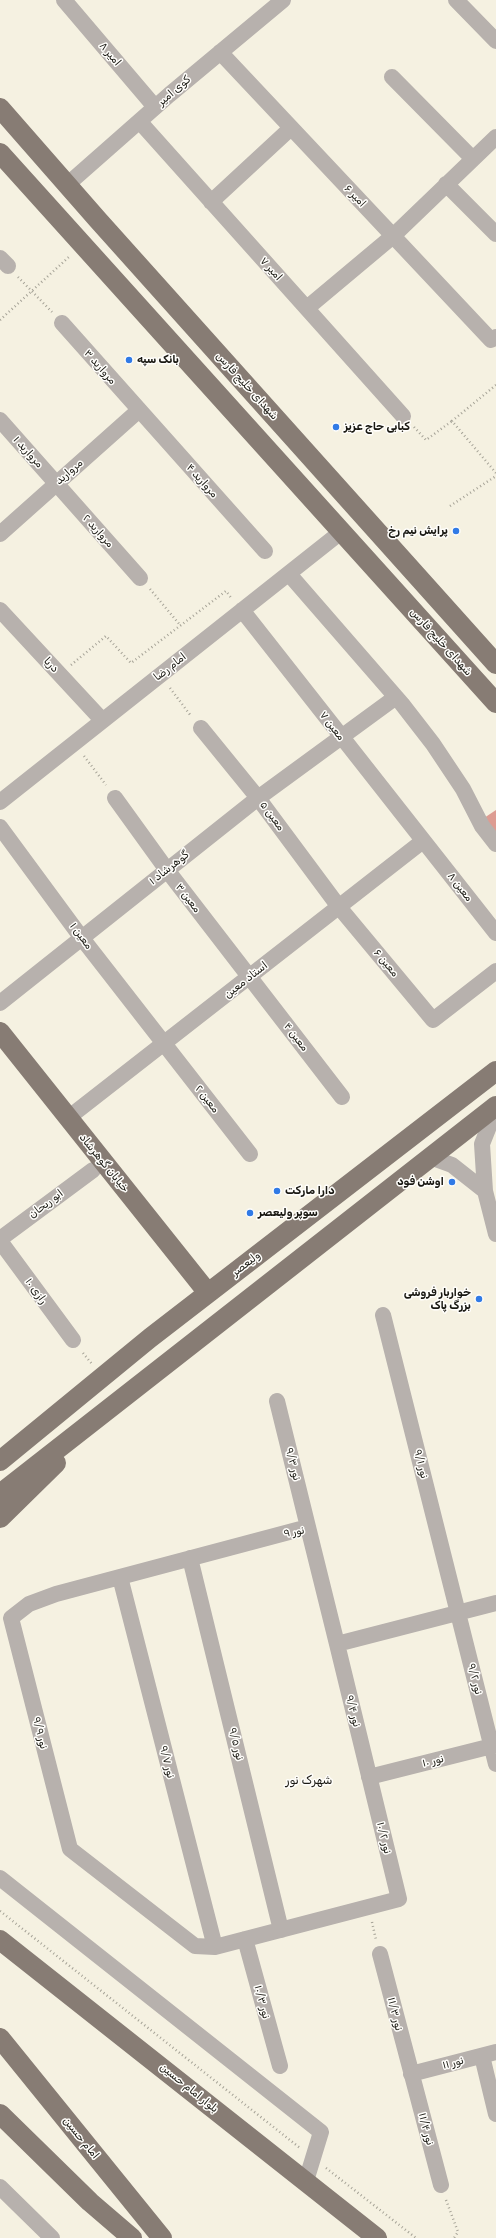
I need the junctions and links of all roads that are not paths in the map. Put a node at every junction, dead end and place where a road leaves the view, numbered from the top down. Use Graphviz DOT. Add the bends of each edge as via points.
graph roads {
  1 [pos="64,0"];
  2 [pos="283,0"];
  3 [pos="456,0"];
  4 [pos="496,41"];
  5 [pos="220,52"];
  6 [pos="392,77"];
  7 [pos="156,107"];
  8 [pos="0,108"];
  9 [pos="140,122"];
  10 [pos="291,128"];
  11 [pos="496,137"];
  12 [pos="473,159"];
  13 [pos="3,162"];
  14 [pos="68,184"];
  15 [pos="446,184"];
  16 [pos="211,202"];
  17 [pos="496,234"];
  18 [pos="393,236"];
  19 [pos="307,308"];
  20 [pos="62,322"];
  21 [pos="494,338"];
  22 [pos="138,411"];
  23 [pos="403,416"];
  24 [pos="0,420"];
  25 [pos="56,483"];
  26 [pos="341,532"];
  27 [pos="0,534"];
  28 [pos="265,551"];
  29 [pos="289,574"];
  30 [pos="140,578"];
  31 [pos="0,610"];
  32 [pos="242,610"];
  33 [pos="496,664"];
  34 [pos="396,698"];
  35 [pos="496,703"];
  36 [pos="102,720"];
  37 [pos="201,728"];
  38 [pos="341,738"];
  39 [pos="115,798"];
  40 [pos="258,798"];
  41 [pos="0,802"];
  42 [pos="0,827"];
  43 [pos="424,841"];
  44 [pos="496,844"];
  45 [pos="167,870"];
  46 [pos="339,907"];
  47 [pos="496,933"];
  48 [pos="82,937"];
  49 [pos="496,972"];
  50 [pos="249,977"];
  51 [pos="0,1003"];
  52 [pos="2,1040"];
  53 [pos="164,1043"];
  54 [pos="496,1071"];
  55 [pos="342,1097"];
  56 [pos="496,1107"];
  57 [pos="68,1118"];
  58 [pos="250,1154"];
  59 [pos="430,1158"];
  60 [pos="92,1170"];
  61 [pos="485,1191"];
  62 [pos="496,1234"];
  63 [pos="0,1240"];
  64 [pos="208,1293"];
  65 [pos="383,1315"];
  66 [pos="73,1340"];
  67 [pos="130,1391"];
  68 [pos="277,1401"];
  69 [pos="0,1461"];
  70 [pos="0,1494"];
  71 [pos="0,1518"];
  72 [pos="308,1527"];
  73 [pos="190,1558"];
  74 [pos="120,1577"];
  75 [pos="496,1603"];
  76 [pos="458,1613"];
  77 [pos="11,1618"];
  78 [pos="337,1644"];
  79 [pos="494,1745"];
  80 [pos="496,1764"];
  81 [pos="369,1777"];
  82 [pos="0,1878"];
  83 [pos="281,1930"];
  84 [pos="245,1939"];
  85 [pos="0,1940"];
  86 [pos="215,1947"];
  87 [pos="380,1954"];
  88 [pos="0,2038"];
  89 [pos="489,2054"];
  90 [pos="280,2066"];
  91 [pos="411,2074"];
  92 [pos="0,2114"];
  93 [pos="496,2114"];
  94 [pos="306,2182"];
  95 [pos="441,2185"];
  96 [pos="0,2186"];
  97 [pos="52,2238"];
  98 [pos="131,2238"];
  99 [pos="162,2238"];
  100 [pos="377,2238"];
  1 -- 7 [label="street, امیر ۸"];
  2 -- 5 [label="street, کوی امیر"];
  3 -- 4 [label="street"];
  5 -- 7 [label="street, کوی امیر"];
  5 -- 10 [label="street, امیر ۶"];
  6 -- 12 [label="street"];
  7 -- 9 [label="street, کوی امیر"];
  8 -- 14 [label="main road, شهدای خلیج فارس"];
  9 -- 14 [label="street, کوی امیر"];
  9 -- 16 [label="street, امیر ۷"];
  10 -- 16 [label="street"];
  10 -- 18 [label="street, امیر ۶"];
  11 -- 12 [label="street"];
  12 -- 15 [label="street"];
  13 -- 26 [label="main road, شهدای خلیج فارس" via="82,245"];
  14 -- 33 [label="main road, شهدای خلیج فارس"];
  15 -- 17 [label="street"];
  15 -- 18 [label="street"];
  16 -- 19 [label="street, امیر ۷"];
  18 -- 19 [label="street"];
  18 -- 21 [label="street, امیر ۶"];
  19 -- 23 [label="street, امیر ۷"];
  20 -- 22 [label="street, مروارید ۳"];
  22 -- 25 [label="street, مروارید"];
  22 -- 28 [label="street, مروارید ۴"];
  24 -- 25 [label="street, مروارید ۱"];
  25 -- 27 [label="street, مروارید"];
  25 -- 30 [label="street, مروارید ۲"];
  26 -- 29 [label="street, امام رضا"];
  26 -- 35 [label="main road, شهدای خلیج فارس"];
  29 -- 32 [label="street, امام رضا"];
  29 -- 34 [label="street"];
  31 -- 36 [label="street, دریا"];
  32 -- 36 [label="street, امام رضا"];
  32 -- 38 [label="street, معین ۷"];
  34 -- 38 [label="street, گوهرشاد ۱"];
  34 -- 44 [label="street" via="433,744 463,789 482,826"];
  36 -- 41 [label="street, امام رضا"];
  37 -- 40 [label="street, معین ۵"];
  38 -- 40 [label="street, گوهرشاد ۱"];
  38 -- 43 [label="street, معین ۷"];
  39 -- 45 [label="street, معین ۳"];
  40 -- 45 [label="street, گوهرشاد ۱"];
  40 -- 46 [label="street, معین ۵"];
  42 -- 48 [label="street, معین ۱"];
  43 -- 46 [label="street, استاد معین"];
  43 -- 47 [label="street, معین ۸"];
  45 -- 48 [label="street, گوهرشاد ۱"];
  45 -- 50 [label="street, معین ۳"];
  46 -- 49 [label="street, معین ۶" via="433,1020"];
  46 -- 50 [label="street, استاد معین"];
  48 -- 51 [label="street, گوهرشاد ۱"];
  48 -- 53 [label="street, معین ۱"];
  50 -- 53 [label="street, استاد معین"];
  50 -- 55 [label="street, معین ۴"];
  52 -- 57 [label="main road, خیابان گوهرشاد"];
  53 -- 57 [label="street, استاد معین"];
  53 -- 58 [label="street, معین ۲"];
  54 -- 64 [label="main road, ولیعصر"];
  56 -- 59 [label="main road"];
  56 -- 61 [label="street" via="482,1144"];
  57 -- 64 [label="main road, خیابان گوهرشاد"];
  59 -- 61 [label="street" via="452,1165"];
  59 -- 67 [label="main road"];
  60 -- 63 [label="street, ابو ریحان"];
  61 -- 62 [label="street"];
  63 -- 66 [label="street, رازی ۱۰"];
  64 -- 69 [label="main road, ولیعصر"];
  65 -- 76 [label="street, نور ۹/۱"];
  67 -- 70 [label="main road"];
  67 -- 71 [label="main road"];
  68 -- 72 [label="street, نور ۹/۳"];
  72 -- 73 [label="street, نور ۹"];
  72 -- 78 [label="street, نور ۹"];
  73 -- 74 [label="street, نور ۹"];
  73 -- 83 [label="street, نور ۹/۵"];
  74 -- 77 [label="street, نور ۹" via="29,1604"];
  74 -- 86 [label="street, نور ۹/۷"];
  75 -- 76 [label="street"];
  76 -- 78 [label="street"];
  76 -- 79 [label="street, نور ۹/۲"];
  77 -- 86 [label="street, نور ۹/۹" via="70,1849 195,1946"];
  78 -- 81 [label="street, نور ۹/۴"];
  79 -- 80 [label="street, نور ۹/۲"];
  79 -- 81 [label="street, نور ۱۰"];
  81 -- 83 [label="street, نور ۱۰/۲" via="399,1899"];
  82 -- 94 [label="street" via="322,2132"];
  83 -- 84 [label="street"];
  84 -- 86 [label="street"];
  84 -- 90 [label="street, نور ۱۰/۳"];
  85 -- 94 [label="main road, بلوار امام حسین"];
  87 -- 91 [label="street, نور ۱۱/۳"];
  88 -- 99 [label="main road, امام حسین"];
  89 -- 91 [label="street, نور ۱۱"];
  89 -- 93 [label="street"];
  91 -- 95 [label="street, نور ۱۱/۴"];
  92 -- 98 [label="main road" via="90,2202"];
  94 -- 100 [label="main road, بلوار امام حسین"];
  96 -- 97 [label="street"];
}
